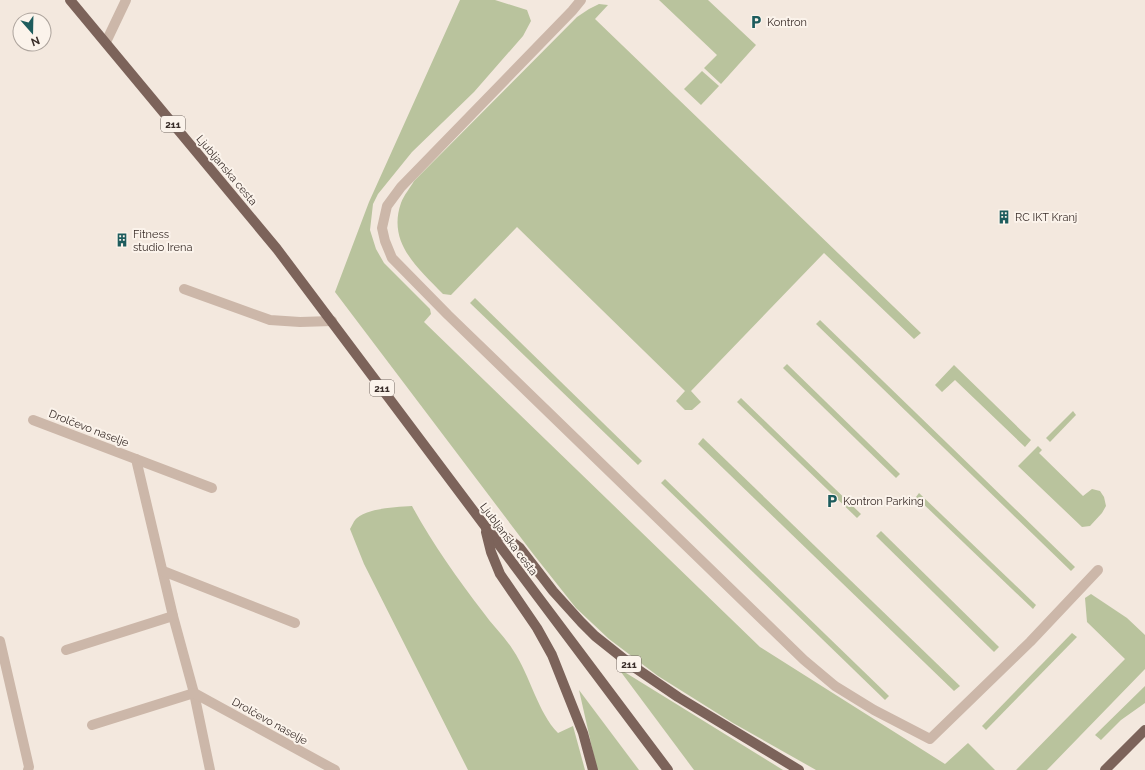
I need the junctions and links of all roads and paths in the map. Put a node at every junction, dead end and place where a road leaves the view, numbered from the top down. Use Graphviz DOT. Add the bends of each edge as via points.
graph roads {
  1 [pos="70,0"];
  2 [pos="126,0"];
  3 [pos="581,0"];
  4 [pos="106,42"];
  5 [pos="184,289"];
  6 [pos="332,321"];
  7 [pos="33,420"];
  8 [pos="136,459"];
  9 [pos="212,488"];
  10 [pos="486,528"];
  11 [pos="1098,570"];
  12 [pos="163,572"];
  13 [pos="173,616"];
  14 [pos="295,623"];
  15 [pos="0,641"];
  16 [pos="66,650"];
  17 [pos="194,693"];
  18 [pos="92,725"];
  19 [pos="1145,730"];
  20 [pos="28,770"];
  21 [pos="210,770"];
  22 [pos="335,770"];
  23 [pos="593,770"];
  24 [pos="668,770"];
  25 [pos="799,770"];
  26 [pos="1106,770"];
  1 -- 4 [label="main road, Ljubljanska cesta / 211"];
  2 -- 4 [label="street"];
  3 -- 11 [label="street" via="401,187 387,206 382,228 392,258 804,660 835,686 930,739 1030,642"];
  4 -- 6 [label="main road, Ljubljanska cesta / 211" via="277,249"];
  5 -- 6 [label="street" via="270,320"];
  6 -- 10 [label="main road, Ljubljanska cesta / 211"];
  7 -- 8 [label="street, Drolčevo naselje"];
  8 -- 9 [label="street, Drolčevo naselje"];
  8 -- 12 [label="street, Drolčevo naselje"];
  10 -- 23 [label="main road, 211" via="491,552 500,574 552,655 583,733"];
  10 -- 24 [label="main road, Ljubljanska cesta / 211"];
  10 -- 25 [label="main road, 211" via="506,537 520,548 581,622 629,663 678,697"];
  12 -- 13 [label="street, Drolčevo naselje"];
  12 -- 14 [label="street"];
  13 -- 16 [label="street"];
  13 -- 17 [label="street, Drolčevo naselje"];
  15 -- 20 [label="street"];
  17 -- 18 [label="street"];
  17 -- 21 [label="street, Drolčevo naselje"];
  17 -- 22 [label="street, Drolčevo naselje"];
  19 -- 26 [label="main road"];
}
